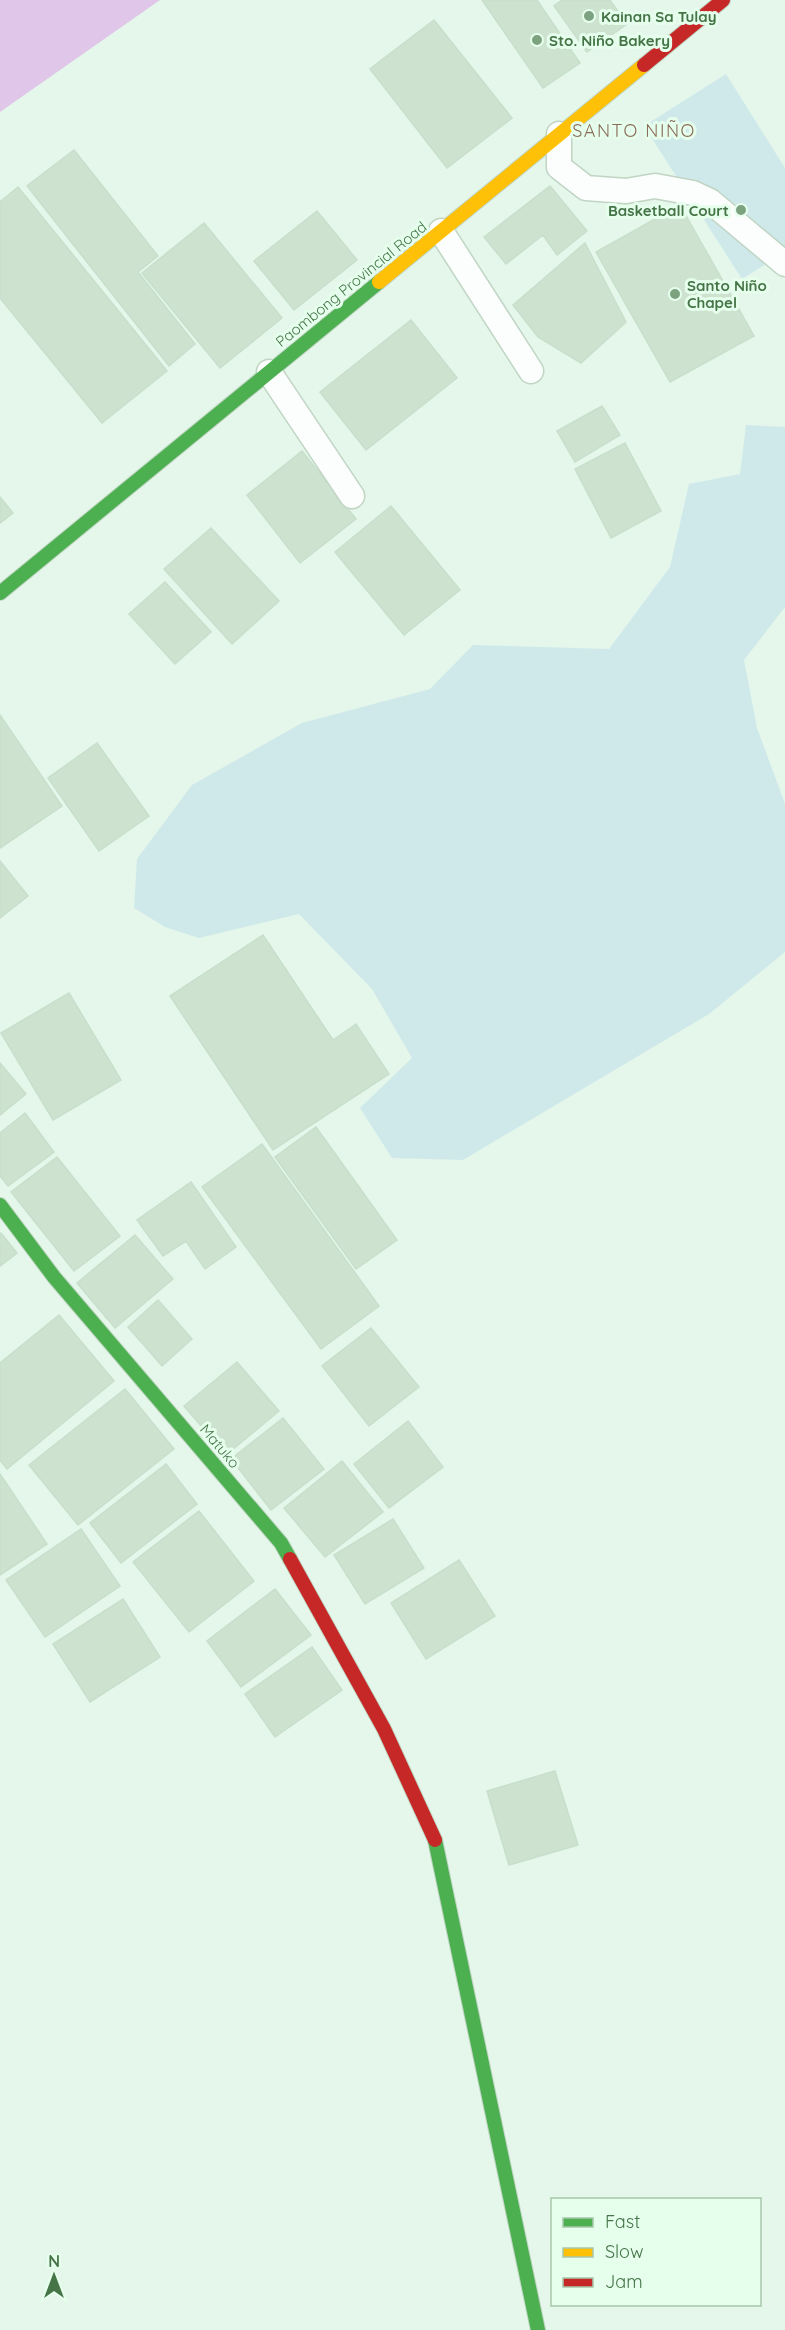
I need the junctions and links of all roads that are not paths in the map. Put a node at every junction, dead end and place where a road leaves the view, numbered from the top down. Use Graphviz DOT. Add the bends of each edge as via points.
graph roads {
  1 [pos="723,0"];
  2 [pos="559,134"];
  3 [pos="441,231"];
  4 [pos="785,264"];
  5 [pos="531,371"];
  6 [pos="269,372"];
  7 [pos="352,496"];
  8 [pos="0,593"];
  9 [pos="0,1205"];
  10 [pos="538,2330"];
  1 -- 2 [label="street, Paombong Provincial Road"];
  2 -- 3 [label="street, Paombong Provincial Road"];
  2 -- 4 [label="lane" via="560,167 586,188 626,191 655,186 693,193 710,201"];
  3 -- 5 [label="lane"];
  3 -- 6 [label="street, Paombong Provincial Road"];
  6 -- 7 [label="lane"];
  6 -- 8 [label="street, Paombong Provincial Road"];
  9 -- 10 [label="street, Matuko" via="54,1277 281,1543 384,1729 434,1834"];
}
